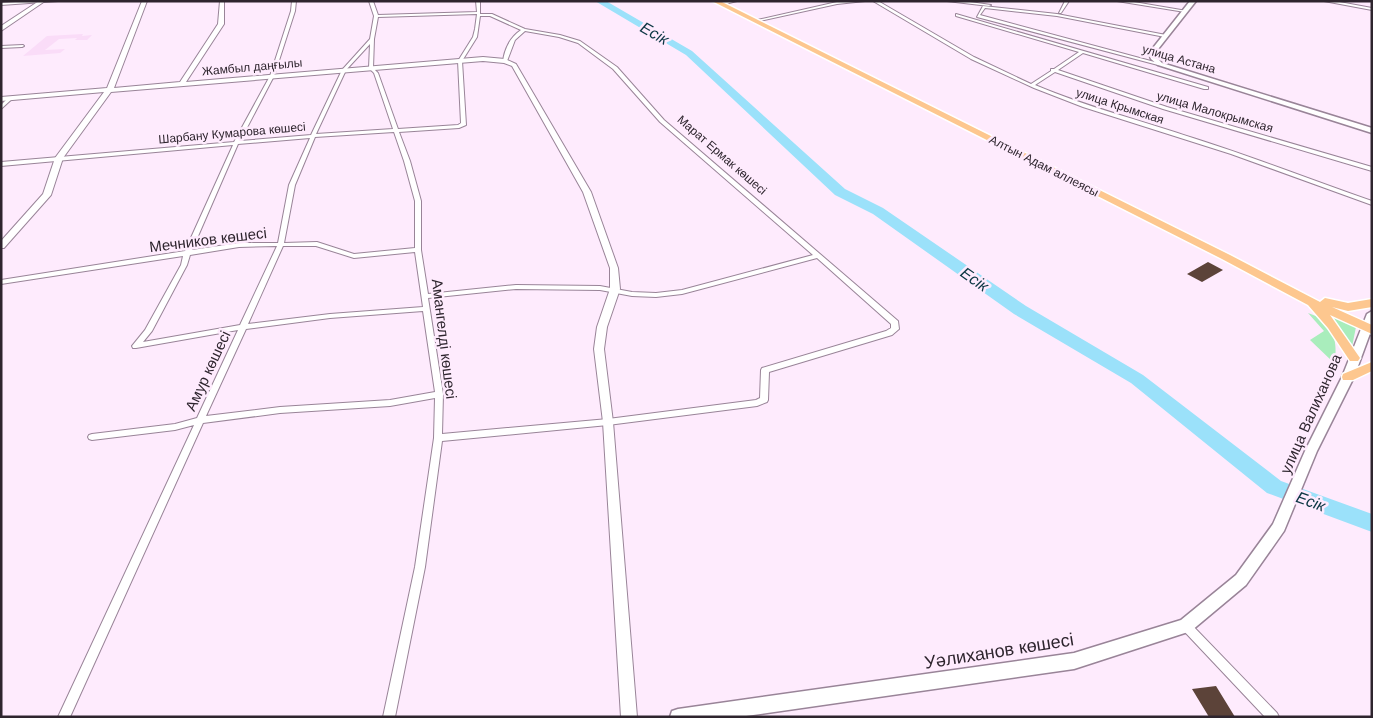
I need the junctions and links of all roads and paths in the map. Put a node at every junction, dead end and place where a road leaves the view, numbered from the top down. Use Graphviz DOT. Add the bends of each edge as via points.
graph roads {
  1 [pos="56,1"];
  2 [pos="145,1"];
  3 [pos="222,1"];
  4 [pos="294,1"];
  5 [pos="371,1"];
  6 [pos="478,1"];
  7 [pos="735,1"];
  8 [pos="863,1"];
  9 [pos="875,1"];
  10 [pos="949,1"];
  11 [pos="1067,1"];
  12 [pos="1119,1"];
  13 [pos="1193,1"];
  14 [pos="1326,1"];
  15 [pos="43,2"];
  16 [pos="718,3"];
  17 [pos="1,4"];
  18 [pos="1017,7"];
  19 [pos="1372,10"];
  20 [pos="1185,11"];
  21 [pos="1060,12"];
  22 [pos="478,14"];
  23 [pos="957,15"];
  24 [pos="376,16"];
  25 [pos="755,21"];
  26 [pos="1,30"];
  27 [pos="524,30"];
  28 [pos="1165,36"];
  29 [pos="372,39"];
  30 [pos="22,46"];
  31 [pos="1,47"];
  32 [pos="1082,53"];
  33 [pos="460,61"];
  34 [pos="505,61"];
  35 [pos="1160,64"];
  36 [pos="371,68"];
  37 [pos="344,70"];
  38 [pos="1054,70"];
  39 [pos="272,76"];
  40 [pos="182,84"];
  41 [pos="1032,85"];
  42 [pos="1206,88"];
  43 [pos="110,89"];
  44 [pos="11,98"];
  45 [pos="1,99"];
  46 [pos="1,108"];
  47 [pos="396,130"];
  48 [pos="1372,131"];
  49 [pos="313,136"];
  50 [pos="236,143"];
  51 [pos="59,158"];
  52 [pos="1,164"];
  53 [pos="1372,169"];
  54 [pos="1372,203"];
  55 [pos="281,244"];
  56 [pos="1,246"];
  57 [pos="418,250"];
  58 [pos="187,254"];
  59 [pos="818,256"];
  60 [pos="1,282"];
  61 [pos="615,289"];
  62 [pos="1296,294"];
  63 [pos="425,296"];
  64 [pos="1311,302"];
  65 [pos="1372,304"];
  66 [pos="426,309"];
  67 [pos="1372,314"];
  68 [pos="243,327"];
  69 [pos="1369,329"];
  70 [pos="1354,358"];
  71 [pos="1372,366"];
  72 [pos="1348,377"];
  73 [pos="439,394"];
  74 [pos="200,420"];
  75 [pos="608,422"];
  76 [pos="92,437"];
  77 [pos="438,438"];
  78 [pos="1279,526"];
  79 [pos="1186,626"];
  80 [pos="64,717"];
  81 [pos="389,717"];
  82 [pos="629,717"];
  83 [pos="678,717"];
  84 [pos="1273,717"];
  1 -- 15 [label="street"];
  2 -- 43 [label="street"];
  3 -- 40 [label="street" via="221,24"];
  4 -- 39 [label="street"];
  5 -- 24 [label="street, Амангелді көшесі"];
  6 -- 22 [label="street"];
  7 -- 16 [label="street"];
  8 -- 25 [label="street" via="837,3"];
  9 -- 41 [label="street, улица Крымская" via="986,65"];
  10 -- 18 [label="street"];
  11 -- 21 [label="street"];
  12 -- 20 [label="street"];
  13 -- 20 [label="main road"];
  14 -- 19 [label="street"];
  15 -- 17 [label="street"];
  15 -- 26 [label="street"];
  16 -- 25 [label="main road, Алтын Адам аллеясы"];
  20 -- 28 [label="main road"];
  22 -- 24 [label="street, Марат Ермак көшесі"];
  22 -- 27 [label="street, Марат Ермак көшесі" via="491,15"];
  22 -- 33 [label="street" via="475,38"];
  23 -- 32 [label="street"];
  24 -- 29 [label="street, Амангелді көшесі"];
  25 -- 62 [label="main road, Алтын Адам аллеясы"];
  27 -- 34 [label="street" via="511,40"];
  27 -- 59 [label="street, Марат Ермак көшесі" via="578,42 615,68 662,122"];
  28 -- 35 [label="main road" via="1152,53"];
  28 -- 35 [label="street, улица Астана" via="1048,14 984,7 978,16"];
  29 -- 36 [label="street, Амангелді көшесі"];
  29 -- 37 [label="street, Амур көшесі"];
  30 -- 31 [label="street"];
  32 -- 38 [label="street"];
  32 -- 42 [label="street"];
  33 -- 34 [label="street, Жамбыл даңғылы"];
  33 -- 36 [label="street, Жамбыл даңғылы"];
  33 -- 47 [label="street, Шарбану Кумарова көшесі" via="464,124"];
  34 -- 61 [label="street" via="514,65 587,192 614,268"];
  35 -- 48 [label="main road, улица Астана"];
  36 -- 37 [label="street, Жамбыл даңғылы"];
  36 -- 47 [label="street, Амангелді көшесі" via="376,73"];
  37 -- 39 [label="street, Жамбыл даңғылы"];
  37 -- 49 [label="street, Амур көшесі"];
  38 -- 41 [label="street"];
  38 -- 53 [label="street, улица Малокрымская" via="1165,108"];
  39 -- 40 [label="street, Жамбыл даңғылы"];
  39 -- 50 [label="street"];
  40 -- 43 [label="street, Жамбыл даңғылы"];
  41 -- 54 [label="street, улица Крымская" via="1093,109 1187,137"];
  43 -- 44 [label="street, Жамбыл даңғылы"];
  43 -- 51 [label="street"];
  44 -- 45 [label="street, Жамбыл даңғылы"];
  44 -- 46 [label="street"];
  47 -- 49 [label="street, Шарбану Кумарова көшесі"];
  47 -- 57 [label="street, Амангелді көшесі" via="418,200"];
  49 -- 50 [label="street, Шарбану Кумарова көшесі"];
  49 -- 55 [label="street, Амур көшесі" via="292,185"];
  50 -- 51 [label="street, Шарбану Кумарова көшесі"];
  50 -- 58 [label="street"];
  51 -- 52 [label="street, Шарбану Кумарова көшесі"];
  51 -- 56 [label="street" via="47,195"];
  55 -- 57 [label="street, Мечников көшесі" via="317,244 354,256"];
  55 -- 58 [label="street, Мечников көшесі" via="238,246"];
  55 -- 68 [label="street, Амур көшесі"];
  57 -- 63 [label="street, Амангелді көшесі"];
  58 -- 60 [label="street, Мечников көшесі"];
  58 -- 68 [label="street" via="148,331 136,346"];
  59 -- 61 [label="street" via="682,292 632,294"];
  59 -- 75 [label="street, Марат Ермак көшесі" via="895,323 895,329 765,370 765,396 757,403"];
  61 -- 63 [label="street" via="516,287"];
  61 -- 75 [label="street" via="602,327 599,348"];
  62 -- 64 [label="main road, Алтын Адам аллеясы"];
  62 -- 65 [label="main road" via="1346,307"];
  63 -- 66 [label="street, Амангелді көшесі"];
  64 -- 69 [label="main road, Алтын Адам аллеясы"];
  64 -- 70 [label="main road" via="1332,325"];
  66 -- 68 [label="street"];
  66 -- 73 [label="street, Амангелді көшесі"];
  67 -- 69 [label="main road, улица Валиханова"];
  68 -- 74 [label="street, Амур көшесі"];
  69 -- 70 [label="main road, улица Валиханова"];
  70 -- 72 [label="main road, улица Валиханова"];
  71 -- 72 [label="main road"];
  72 -- 78 [label="main road, улица Валиханова" via="1311,450"];
  73 -- 74 [label="street" via="390,403 280,410"];
  73 -- 77 [label="street, Амангелді көшесі"];
  74 -- 76 [label="street" via="175,427"];
  74 -- 80 [label="street, Амур көшесі"];
  75 -- 77 [label="street"];
  75 -- 82 [label="street"];
  77 -- 81 [label="street, Амангелді көшесі" via="420,567"];
  78 -- 79 [label="main road, Уәлиханов көшесі" via="1241,580"];
  79 -- 83 [label="main road, Уәлиханов көшесі" via="1074,661"];
  79 -- 84 [label="street"];
}
